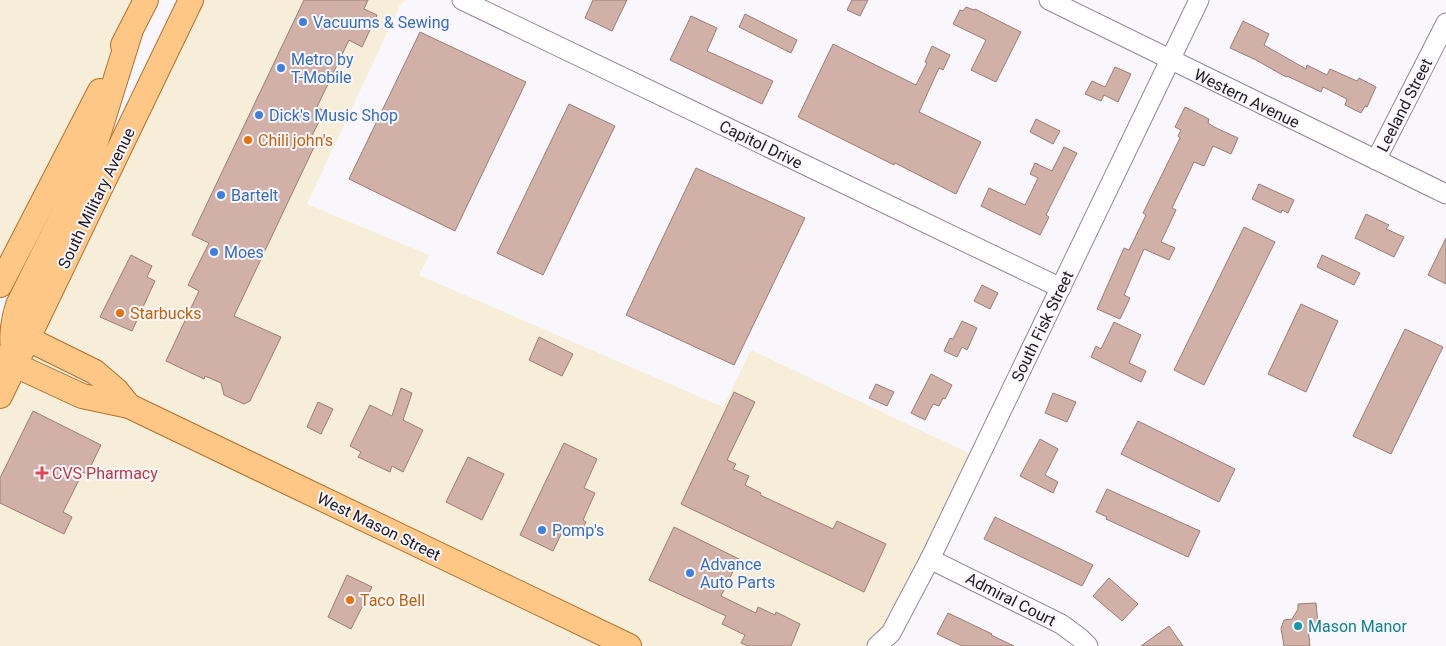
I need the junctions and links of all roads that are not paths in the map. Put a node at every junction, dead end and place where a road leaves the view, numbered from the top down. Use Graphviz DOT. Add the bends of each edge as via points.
graph roads {
  1 [pos="146,0"];
  2 [pos="191,0"];
  3 [pos="462,0"];
  4 [pos="1049,0"];
  5 [pos="1199,0"];
  6 [pos="1446,23"];
  7 [pos="130,32"];
  8 [pos="1170,60"];
  9 [pos="1376,160"];
  10 [pos="1446,194"];
  11 [pos="0,285"];
  12 [pos="1060,288"];
  13 [pos="14,332"];
  14 [pos="8,362"];
  15 [pos="0,396"];
  16 [pos="129,406"];
  17 [pos="930,559"];
  18 [pos="629,646"];
  19 [pos="877,646"];
  20 [pos="1088,646"];
  1 -- 7 [label="main road"];
  2 -- 13 [label="main road, South Military Avenue"];
  3 -- 12 [label="street, Capitol Drive"];
  4 -- 8 [label="street, Western Avenue"];
  5 -- 8 [label="street, South Fisk Street"];
  6 -- 9 [label="street, Leeland Street"];
  7 -- 11 [label="main road"];
  7 -- 13 [label="main road" via="91,158 18,306"];
  8 -- 9 [label="street, Western Avenue"];
  8 -- 12 [label="street, South Fisk Street"];
  9 -- 10 [label="street, Western Avenue"];
  12 -- 17 [label="street, South Fisk Street"];
  13 -- 14 [label="main road, South Military Avenue"];
  13 -- 16 [label="main road, West Mason Street" via="95,372"];
  14 -- 15 [label="main road, South Military Avenue"];
  14 -- 16 [label="main road, West Mason Street" via="82,396"];
  16 -- 18 [label="main road, West Mason Street"];
  17 -- 19 [label="street, South Fisk Street" via="891,633"];
  17 -- 20 [label="street, Admiral Court" via="1061,624"];
}
